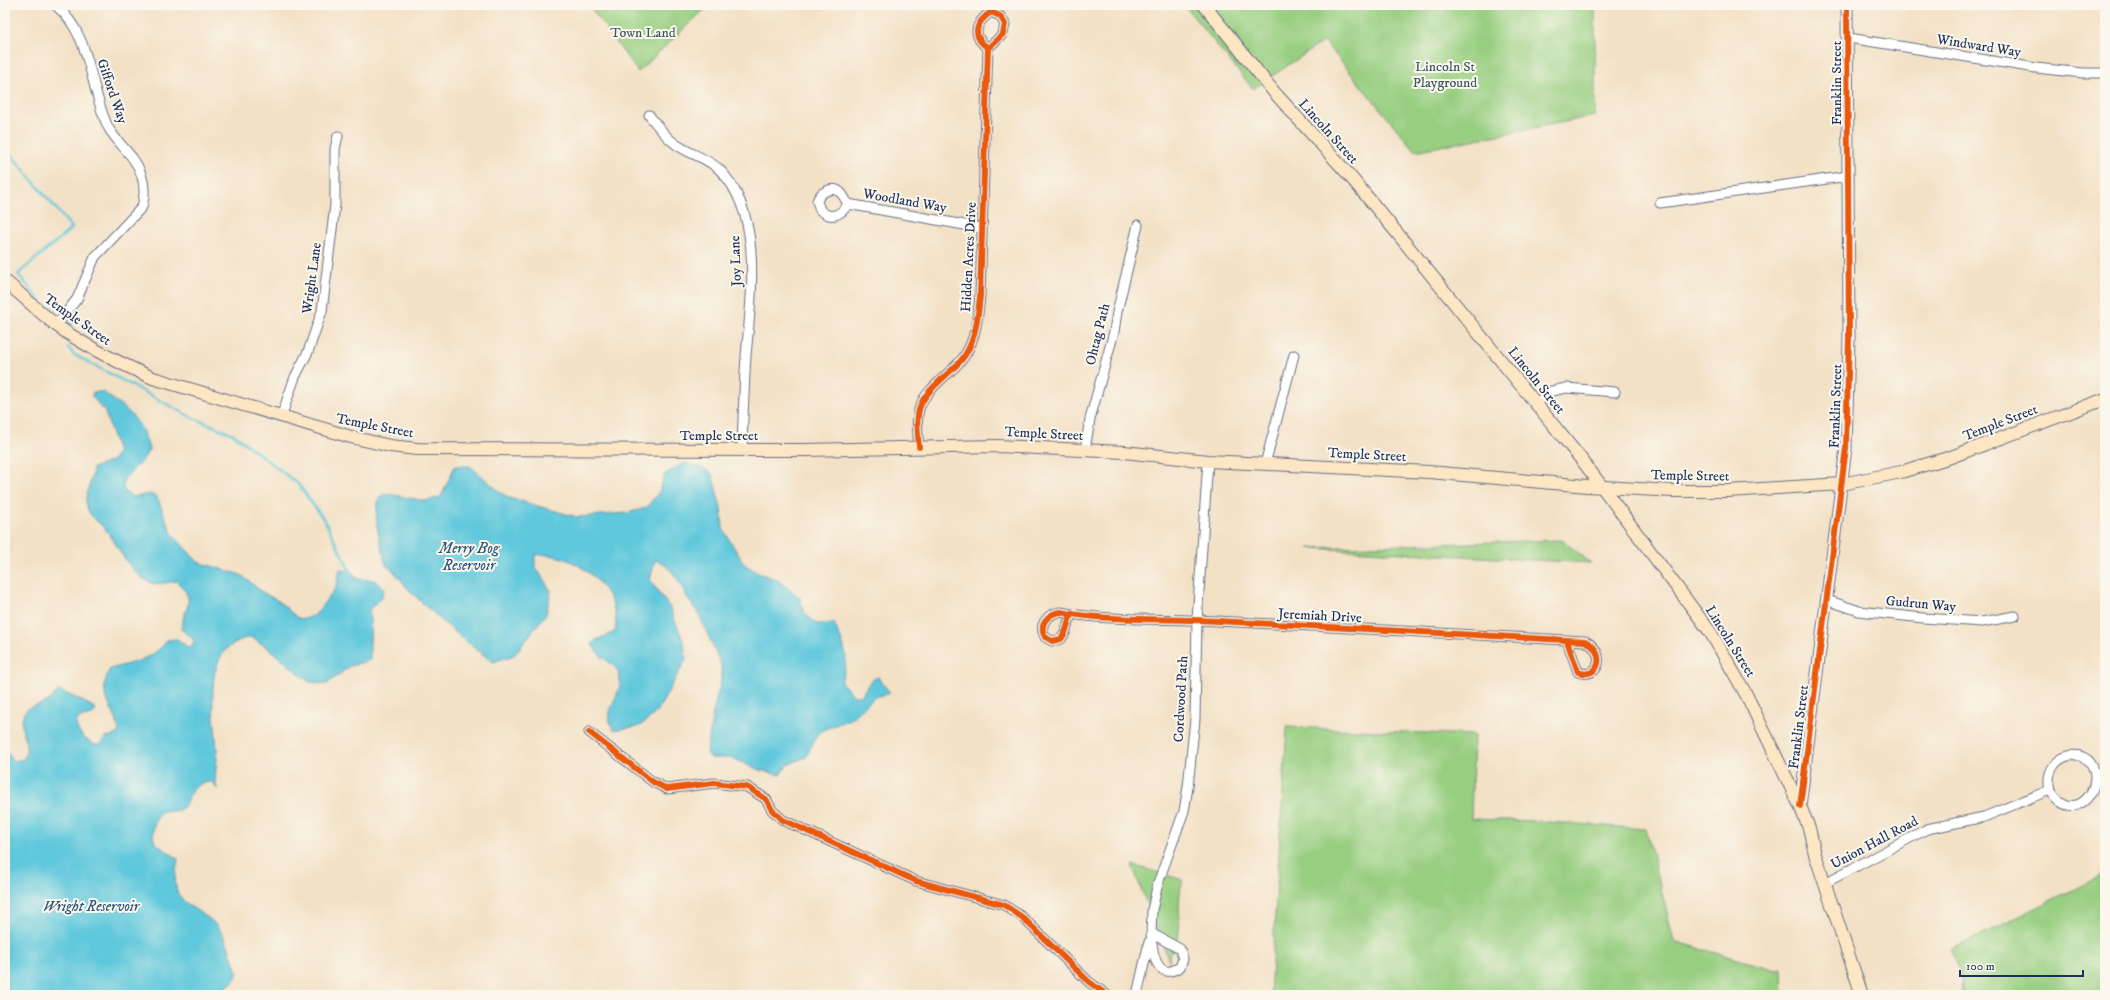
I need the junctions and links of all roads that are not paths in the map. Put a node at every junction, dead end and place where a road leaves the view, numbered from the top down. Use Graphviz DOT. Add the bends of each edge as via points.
graph roads {
  1 [pos="55,5"];
  2 [pos="1204,5"];
  3 [pos="1847,5"];
  4 [pos="1848,38"];
  5 [pos="988,48"];
  6 [pos="2105,73"];
  7 [pos="649,115"];
  8 [pos="338,136"];
  9 [pos="1848,176"];
  10 [pos="1660,203"];
  11 [pos="848,204"];
  12 [pos="1138,225"];
  13 [pos="982,228"];
  14 [pos="5,281"];
  15 [pos="56,325"];
  16 [pos="1294,355"];
  17 [pos="1615,392"];
  18 [pos="2105,399"];
  19 [pos="1536,403"];
  20 [pos="281,417"];
  21 [pos="919,447"];
  22 [pos="742,450"];
  23 [pos="1085,450"];
  24 [pos="1208,461"];
  25 [pos="1265,464"];
  26 [pos="1842,484"];
  27 [pos="1603,486"];
  28 [pos="1827,600"];
  29 [pos="1071,614"];
  30 [pos="2015,616"];
  31 [pos="1197,620"];
  32 [pos="1567,641"];
  33 [pos="589,732"];
  34 [pos="2050,790"];
  35 [pos="1800,806"];
  36 [pos="1825,883"];
  37 [pos="1108,995"];
  38 [pos="1137,995"];
  39 [pos="1862,995"];
  1 -- 15 [label="street, Gifford Way" via="77,31 105,120 113,135 138,166 144,189 142,207 95,257 77,299"];
  2 -- 19 [label="main road, Lincoln Street" via="1274,92 1384,216"];
  3 -- 4 [label="street, Franklin Street"];
  4 -- 6 [label="street, Windward Way" via="2036,68"];
  4 -- 9 [label="street, Franklin Street"];
  5 -- 13 [label="street, Hidden Acres Drive"];
  7 -- 22 [label="street, Joy Lane" via="673,142 720,170 737,194 746,215 751,245 751,310 746,356"];
  8 -- 20 [label="street, Wright Lane" via="335,149 335,205 322,311"];
  9 -- 10 [label="street"];
  9 -- 26 [label="street, Franklin Street" via="1849,337 1846,448"];
  11 -- 13 [label="street, Woodland Way"];
  12 -- 23 [label="street, Ohtag Path" via="1114,332 1090,419"];
  13 -- 21 [label="street, Hidden Acres Drive" via="980,296 974,332 964,357 921,402 917,423"];
  14 -- 15 [label="main road, Temple Street"];
  15 -- 20 [label="main road, Temple Street" via="105,356 153,378"];
  16 -- 25 [label="street"];
  17 -- 19 [label="street" via="1566,388 1552,391"];
  18 -- 26 [label="main road, Temple Street" via="1933,463 1891,475"];
  19 -- 27 [label="main road, Lincoln Street"];
  20 -- 22 [label="main road, Temple Street" via="351,437 416,449"];
  21 -- 22 [label="main road, Temple Street"];
  21 -- 23 [label="main road, Temple Street" via="998,446"];
  23 -- 24 [label="main road, Temple Street"];
  24 -- 25 [label="main road, Temple Street"];
  24 -- 31 [label="street, Cordwood Path"];
  25 -- 27 [label="main road, Temple Street" via="1429,472"];
  26 -- 27 [label="main road, Temple Street" via="1691,491"];
  26 -- 28 [label="street, Franklin Street"];
  27 -- 35 [label="main road, Lincoln Street" via="1701,618 1722,651 1756,713"];
  28 -- 30 [label="street, Gudrun Way" via="1858,611 1923,618 1982,622"];
  28 -- 35 [label="street, Franklin Street"];
  29 -- 31 [label="street, Jeremiah Drive" via="1112,618"];
  31 -- 32 [label="street, Jeremiah Drive"];
  31 -- 38 [label="street, Cordwood Path" via="1195,719 1188,787 1184,811 1158,883 1152,910 1151,933"];
  33 -- 37 [label="street" via="653,782 667,789 714,782 747,787 766,799 772,810 783,820 916,881 1004,905 1022,917 1089,982"];
  34 -- 34 [label="street" via="2050,773 2055,764 2064,758 2083,757 2096,769 2099,779 2097,791 2082,804 2068,805 2061,802"];
  34 -- 36 [label="street, Union Hall Road" via="1984,817 1927,829"];
  35 -- 36 [label="main road, Franklin Street"];
  36 -- 39 [label="main road, Franklin Street"];
}
